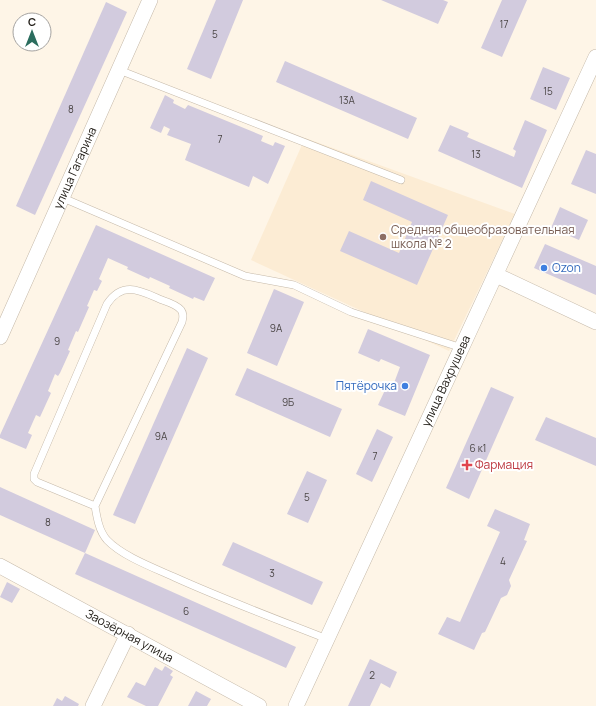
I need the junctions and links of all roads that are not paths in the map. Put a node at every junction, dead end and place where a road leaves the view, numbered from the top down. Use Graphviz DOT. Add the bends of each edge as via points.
graph roads {
  1 [pos="150,0"];
  2 [pos="596,57"];
  3 [pos="119,70"];
  4 [pos="401,180"];
  5 [pos="63,198"];
  6 [pos="496,275"];
  7 [pos="5,314"];
  8 [pos="596,322"];
  9 [pos="0,337"];
  10 [pos="462,348"];
  11 [pos="95,506"];
  12 [pos="0,566"];
  13 [pos="128,634"];
  14 [pos="327,639"];
  15 [pos="92,706"];
  16 [pos="259,706"];
  17 [pos="296,706"];
  1 -- 3 [label="street, улица Гагарина"];
  2 -- 6 [label="street, улица Вахрушева"];
  3 -- 4 [label="lane"];
  3 -- 5 [label="street, улица Гагарина"];
  5 -- 7 [label="street, улица Гагарина"];
  5 -- 10 [label="lane" via="245,276 294,285 351,312"];
  6 -- 8 [label="street"];
  6 -- 10 [label="street, улица Вахрушева"];
  7 -- 9 [label="street, улица Гагарина"];
  10 -- 14 [label="street, улица Вахрушева"];
  11 -- 11 [label="lane" via="183,316 181,310 173,304 128,288 112,296 107,304 34,474 37,482"];
  11 -- 14 [label="lane" via="97,521 108,540 146,565 232,603"];
  12 -- 13 [label="street, Заозёрная улица"];
  13 -- 15 [label="street"];
  13 -- 16 [label="street, Заозёрная улица"];
  14 -- 17 [label="street, улица Вахрушева"];
}
